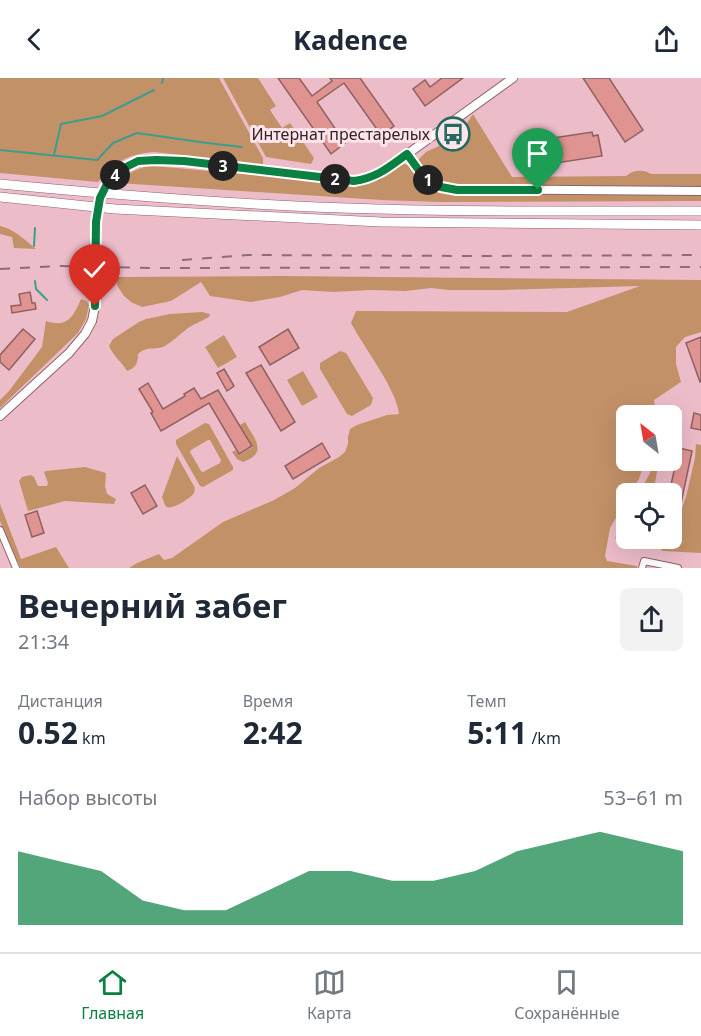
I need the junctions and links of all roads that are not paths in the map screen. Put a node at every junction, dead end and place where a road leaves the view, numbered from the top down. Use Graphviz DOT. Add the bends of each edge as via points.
graph roads {
  1 [pos="513,78"];
  2 [pos="407,154"];
  3 [pos="0,184"];
  4 [pos="701,191"];
  5 [pos="0,197"];
  6 [pos="701,211"];
  7 [pos="701,225"];
  8 [pos="0,416"];
  9 [pos="0,530"];
  10 [pos="16,568"];
  11 [pos="642,568"];
  12 [pos="678,568"];
  1 -- 2 [label="street"];
  2 -- 4 [label="street" via="429,181 447,189"];
  2 -- 8 [label="street, bridge" via="377,176 354,181 184,161 138,161 126,167 108,182 97,210 92,321 69,353"];
  3 -- 6 [label="main road" via="176,200 374,209"];
  5 -- 7 [label="main road" via="115,209 381,222"];
  9 -- 10 [label="street"];
  11 -- 12 [label="street" via="644,561"];
}
